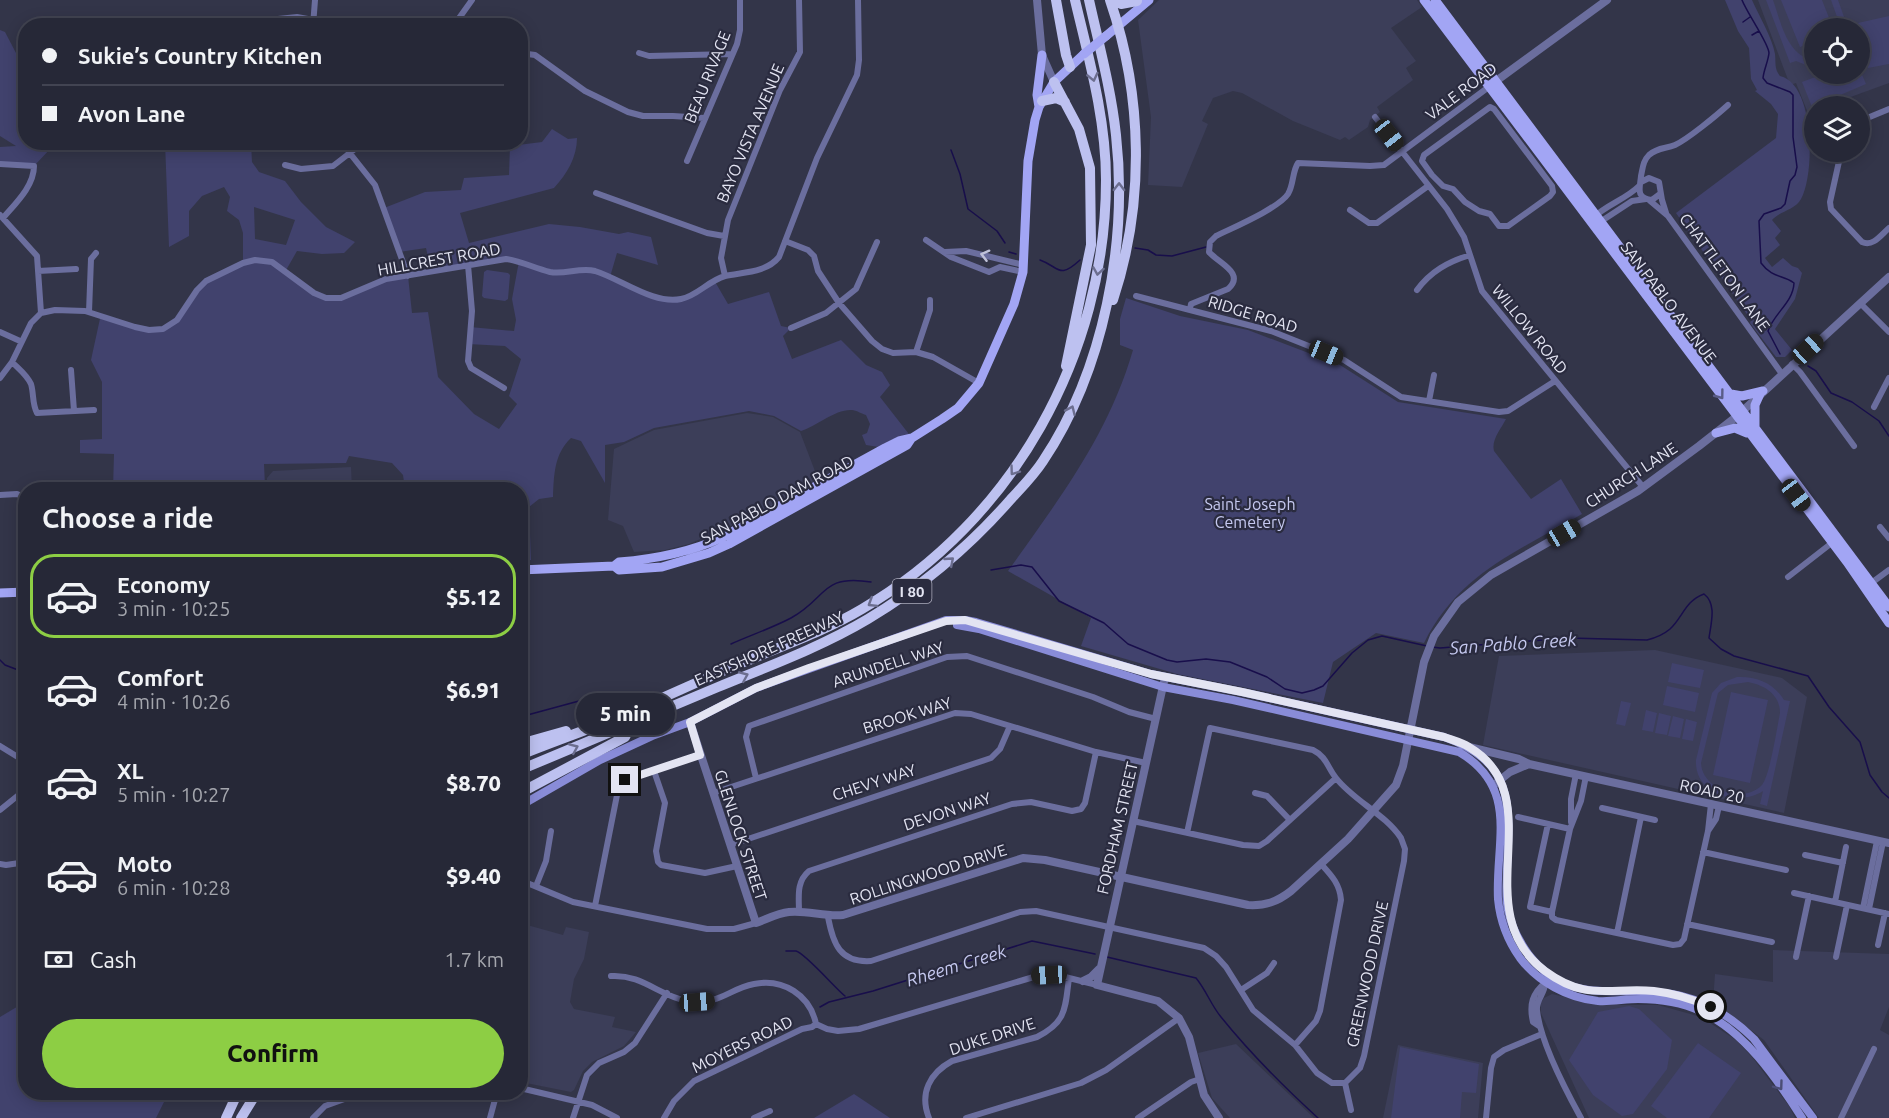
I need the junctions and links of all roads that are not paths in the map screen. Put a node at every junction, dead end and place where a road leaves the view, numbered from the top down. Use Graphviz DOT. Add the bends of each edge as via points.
graph roads {
  1 [pos="315,0"];
  2 [pos="472,0"];
  3 [pos="740,0"];
  4 [pos="799,0"];
  5 [pos="858,0"];
  6 [pos="1037,0"];
  7 [pos="1056,0"];
  8 [pos="1075,0"];
  9 [pos="1089,0"];
  10 [pos="1112,0"];
  11 [pos="1137,0"];
  12 [pos="1149,0"];
  13 [pos="1424,0"];
  14 [pos="1435,0"];
  15 [pos="1607,0"];
  16 [pos="465,3"];
  17 [pos="313,18"];
  18 [pos="459,18"];
  19 [pos="1119,25"];
  20 [pos="639,53"];
  21 [pos="528,54"];
  22 [pos="732,54"];
  23 [pos="1042,55"];
  24 [pos="1070,67"];
  25 [pos="1054,82"];
  26 [pos="1493,84"];
  27 [pos="1065,102"];
  28 [pos="1041,104"];
  29 [pos="1728,105"];
  30 [pos="1889,109"];
  31 [pos="1375,117"];
  32 [pos="1870,117"];
  33 [pos="705,118"];
  34 [pos="1430,132"];
  35 [pos="1439,143"];
  36 [pos="347,150"];
  37 [pos="355,150"];
  38 [pos="1403,152"];
  39 [pos="350,154"];
  40 [pos="1646,157"];
  41 [pos="687,161"];
  42 [pos="1839,162"];
  43 [pos="0,164"];
  44 [pos="285,165"];
  45 [pos="1653,178"];
  46 [pos="1639,185"];
  47 [pos="1428,186"];
  48 [pos="596,193"];
  49 [pos="1660,194"];
  50 [pos="1648,200"];
  51 [pos="1350,210"];
  52 [pos="2,216"];
  53 [pos="1668,216"];
  54 [pos="1596,220"];
  55 [pos="1889,228"];
  56 [pos="724,236"];
  57 [pos="926,240"];
  58 [pos="785,241"];
  59 [pos="877,242"];
  60 [pos="945,252"];
  61 [pos="96,253"];
  62 [pos="1470,255"];
  63 [pos="468,265"];
  64 [pos="1024,268"];
  65 [pos="75,269"];
  66 [pos="38,271"];
  67 [pos="408,276"];
  68 [pos="724,276"];
  69 [pos="1889,277"];
  70 [pos="1417,290"];
  71 [pos="1136,296"];
  72 [pos="930,300"];
  73 [pos="840,303"];
  74 [pos="1860,303"];
  75 [pos="1190,309"];
  76 [pos="89,312"];
  77 [pos="41,313"];
  78 [pos="791,328"];
  79 [pos="0,332"];
  80 [pos="1673,332"];
  81 [pos="1889,332"];
  82 [pos="20,341"];
  83 [pos="1096,348"];
  84 [pos="916,351"];
  85 [pos="1698,351"];
  86 [pos="12,362"];
  87 [pos="1792,364"];
  88 [pos="71,370"];
  89 [pos="1782,374"];
  90 [pos="1434,375"];
  91 [pos="0,378"];
  92 [pos="1889,378"];
  93 [pos="1555,381"];
  94 [pos="979,383"];
  95 [pos="1063,384"];
  96 [pos="504,388"];
  97 [pos="1761,393"];
  98 [pos="1731,394"];
  99 [pos="1430,401"];
  100 [pos="1874,407"];
  101 [pos="94,410"];
  102 [pos="74,411"];
  103 [pos="1740,413"];
  104 [pos="1752,430"];
  105 [pos="1716,433"];
  106 [pos="1854,446"];
  107 [pos="1770,460"];
  108 [pos="1796,481"];
  109 [pos="1643,487"];
  110 [pos="18,494"];
  111 [pos="0,495"];
  112 [pos="1880,527"];
  113 [pos="1889,538"];
  114 [pos="1835,541"];
  115 [pos="528,570"];
  116 [pos="1889,570"];
  117 [pos="1788,577"];
  118 [pos="1868,585"];
  119 [pos="18,592"];
  120 [pos="0,593"];
  121 [pos="1878,606"];
  122 [pos="1889,607"];
  123 [pos="1889,612"];
  124 [pos="1889,623"];
  125 [pos="933,626"];
  126 [pos="1165,677"];
  127 [pos="1163,687"];
  128 [pos="618,717"];
  129 [pos="1156,719"];
  130 [pos="690,722"];
  131 [pos="632,723"];
  132 [pos="1010,726"];
  133 [pos="1410,729"];
  134 [pos="1408,739"];
  135 [pos="528,742"];
  136 [pos="0,746"];
  137 [pos="1469,747"];
  138 [pos="528,752"];
  139 [pos="1096,752"];
  140 [pos="700,755"];
  141 [pos="18,757"];
  142 [pos="1146,763"];
  143 [pos="1529,764"];
  144 [pos="528,768"];
  145 [pos="654,771"];
  146 [pos="1576,774"];
  147 [pos="1586,776"];
  148 [pos="756,778"];
  149 [pos="1336,778"];
  150 [pos="1497,783"];
  151 [pos="528,789"];
  152 [pos="713,793"];
  153 [pos="1256,793"];
  154 [pos="18,795"];
  155 [pos="528,801"];
  156 [pos="1715,805"];
  157 [pos="1602,808"];
  158 [pos="0,810"];
  159 [pos="1374,812"];
  160 [pos="1518,817"];
  161 [pos="1641,817"];
  162 [pos="1290,820"];
  163 [pos="1655,820"];
  164 [pos="1133,821"];
  165 [pos="1548,824"];
  166 [pos="1570,829"];
  167 [pos="551,831"];
  168 [pos="1187,833"];
  169 [pos="1883,842"];
  170 [pos="730,845"];
  171 [pos="1846,847"];
  172 [pos="1703,852"];
  173 [pos="1805,855"];
  174 [pos="1843,863"];
  175 [pos="0,864"];
  176 [pos="18,864"];
  177 [pos="1321,864"];
  178 [pos="737,866"];
  179 [pos="1786,870"];
  180 [pos="1120,877"];
  181 [pos="528,883"];
  182 [pos="536,886"];
  183 [pos="1794,893"];
  184 [pos="1809,896"];
  185 [pos="1835,902"];
  186 [pos="1848,904"];
  187 [pos="595,906"];
  188 [pos="1866,909"];
  189 [pos="800,912"];
  190 [pos="1552,912"];
  191 [pos="1887,913"];
  192 [pos="828,917"];
  193 [pos="756,923"];
  194 [pos="1688,924"];
  195 [pos="1109,927"];
  196 [pos="1617,933"];
  197 [pos="1772,942"];
  198 [pos="1878,945"];
  199 [pos="1796,957"];
  200 [pos="1836,957"];
  201 [pos="1274,963"];
  202 [pos="1100,967"];
  203 [pos="611,976"];
  204 [pos="1069,978"];
  205 [pos="1547,980"];
  206 [pos="1083,981"];
  207 [pos="1097,985"];
  208 [pos="1241,990"];
  209 [pos="667,993"];
  210 [pos="1179,1018"];
  211 [pos="817,1026"];
  212 [pos="1542,1034"];
  213 [pos="1295,1045"];
  214 [pos="1874,1050"];
  215 [pos="1200,1079"];
  216 [pos="1345,1083"];
  217 [pos="528,1090"];
  218 [pos="235,1100"];
  219 [pos="248,1100"];
  220 [pos="252,1100"];
  221 [pos="339,1100"];
  222 [pos="495,1100"];
  223 [pos="578,1101"];
  224 [pos="1352,1110"];
  225 [pos="770,1111"];
  226 [pos="1142,1117"];
  227 [pos="226,1118"];
  228 [pos="240,1118"];
  229 [pos="313,1118"];
  230 [pos="490,1118"];
  231 [pos="573,1118"];
  232 [pos="617,1118"];
  233 [pos="664,1118"];
  234 [pos="754,1118"];
  235 [pos="929,1118"];
  236 [pos="966,1118"];
  237 [pos="1219,1118"];
  238 [pos="1486,1118"];
  239 [pos="1581,1118"];
  240 [pos="1802,1118"];
  241 [pos="1813,1118"];
  242 [pos="1840,1118"];
  1 -- 17 [label="street"];
  2 -- 16 [label="street"];
  3 -- 22 [label="street, BEAU RIVAGE" via="740,30"];
  4 -- 56 [label="street, BAYO VISTA AVENUE" via="800,52 780,90"];
  5 -- 58 [label="street, HILLCREST ROAD" via="857,75 817,158"];
  6 -- 23 [label="street"];
  7 -- 24 [label="highway"];
  8 -- 95 [label="highway, EASTSHORE FREEWAY / I 80, one-way" via="1100,106 1105,212 1088,317"];
  83 -- 9 [label="highway, EASTSHORE FREEWAY / I 80, one-way" via="1108,295 1119,177 1112,102"];
  10 -- 11 [label="highway" via="1120,4"];
  10 -- 19 [label="highway"];
  11 -- 19 [label="main road, SAN PABLO DAM ROAD" via="1122,15"];
  12 -- 19 [label="main road, SAN PABLO DAM ROAD"];
  13 -- 26 [label="main road, SAN PABLO AVENUE"];
  14 -- 26 [label="main road, SAN PABLO AVENUE"];
  15 -- 26 [label="street, VALE ROAD"];
  16 -- 18 [label="street"];
  19 -- 24 [label="main road, SAN PABLO DAM ROAD, bridge"];
  19 -- 83 [label="highway" via="1136,153 1134,211 1122,272"];
  20 -- 22 [label="street"];
  21 -- 33 [label="street" via="535,55 585,91 628,112"];
  22 -- 33 [label="street, BEAU RIVAGE"];
  23 -- 25 [label="street"];
  23 -- 28 [label="main road" via="1037,95"];
  24 -- 25 [label="main road, SAN PABLO DAM ROAD"];
  25 -- 27 [label="highway"];
  25 -- 28 [label="main road, SAN PABLO DAM ROAD"];
  26 -- 34 [label="street, VALE ROAD"];
  26 -- 54 [label="main road, SAN PABLO AVENUE"];
  27 -- 28 [label="highway" via="1056,98"];
  27 -- 95 [label="highway" via="1090,168 1091,245"];
  28 -- 64 [label="main road, SAN PABLO DAM ROAD" via="1030,137"];
  29 -- 40 [label="street" via="1675,145 1662,147"];
  30 -- 32 [label="street"];
  31 -- 38 [label="street, WILLOW ROAD"];
  33 -- 41 [label="street, BEAU RIVAGE"];
  34 -- 35 [label="street"];
  34 -- 38 [label="street, VALE ROAD"];
  35 -- 35 [label="street" via="1490,107 1552,186 1552,192 1508,226 1499,226 1490,214 1479,211 1432,175 1422,161"];
  36 -- 39 [label="street"];
  37 -- 39 [label="street"];
  38 -- 47 [label="street, WILLOW ROAD"];
  38 -- 75 [label="street, VALE ROAD" via="1384,165 1298,163 1289,192 1280,203 1210,242 1209,252 1231,269 1232,285 1191,304"];
  39 -- 44 [label="street" via="333,166 301,169"];
  39 -- 67 [label="street" via="375,184"];
  40 -- 45 [label="street" via="1647,173"];
  40 -- 46 [label="street"];
  42 -- 55 [label="street" via="1831,209 1867,244"];
  43 -- 52 [label="street" via="34,166 24,194"];
  45 -- 46 [label="street" via="1646,178"];
  45 -- 49 [label="street" via="1659,182"];
  46 -- 50 [label="street" via="1639,193"];
  46 -- 54 [label="street"];
  47 -- 51 [label="street" via="1377,223 1369,223"];
  47 -- 62 [label="street, WILLOW ROAD" via="1447,209"];
  48 -- 56 [label="street"];
  49 -- 50 [label="street"];
  49 -- 53 [label="street, CHATTLETON LANE"];
  50 -- 53 [label="street, CHATTLETON LANE"];
  50 -- 54 [label="street" via="1632,201"];
  52 -- 66 [label="street" via="36,256"];
  53 -- 89 [label="street, CHATTLETON LANE"];
  54 -- 80 [label="main road, SAN PABLO AVENUE"];
  54 -- 85 [label="main road, SAN PABLO AVENUE"];
  56 -- 68 [label="street, BAYO VISTA AVENUE"];
  57 -- 60 [label="street"];
  58 -- 68 [label="street, HILLCREST ROAD" via="773,264"];
  58 -- 73 [label="street" via="814,256 818,271"];
  59 -- 73 [label="street" via="856,289"];
  64 -- 60 [label="street, one-way" via="966,251"];
  60 -- 64 [label="street" via="957,261 989,272 1000,267"];
  61 -- 76 [label="street" via="91,259"];
  62 -- 70 [label="street" via="1447,262"];
  62 -- 93 [label="street, WILLOW ROAD" via="1482,291"];
  63 -- 67 [label="street, HILLCREST ROAD"];
  63 -- 68 [label="street, HILLCREST ROAD" via="506,259 551,272 588,269 669,301 691,296"];
  63 -- 96 [label="street" via="472,311 468,361 471,368"];
  64 -- 94 [label="main road, SAN PABLO DAM ROAD" via="1014,304"];
  65 -- 66 [label="street"];
  66 -- 77 [label="street"];
  67 -- 76 [label="street, HILLCREST ROAD" via="386,279 341,298 326,298 272,262 255,260 206,281 177,320 162,329 135,327"];
  69 -- 74 [label="street, CHURCH LANE"];
  71 -- 75 [label="street, RIDGE ROAD"];
  72 -- 84 [label="street"];
  73 -- 78 [label="street" via="826,314"];
  73 -- 84 [label="street" via="882,350"];
  74 -- 81 [label="street"];
  74 -- 87 [label="street, CHURCH LANE"];
  75 -- 99 [label="street, RIDGE ROAD" via="1271,331 1344,360 1401,397"];
  76 -- 77 [label="street, HILLCREST ROAD"];
  77 -- 82 [label="street"];
  79 -- 82 [label="street"];
  80 -- 85 [label="main road"];
  80 -- 103 [label="main road, SAN PABLO AVENUE, one-way"];
  82 -- 86 [label="street"];
  131 -- 83 [label="highway, EASTSHORE FREEWAY / I 80, one-way" via="812,648 883,610 949,563 1041,464 1065,424"];
  84 -- 94 [label="street"];
  85 -- 98 [label="main road, SAN PABLO AVENUE"];
  86 -- 91 [label="street"];
  86 -- 102 [label="street" via="31,385 37,413"];
  87 -- 89 [label="street, CHURCH LANE"];
  87 -- 106 [label="street"];
  88 -- 102 [label="street"];
  89 -- 97 [label="street, CHURCH LANE"];
  90 -- 99 [label="street"];
  92 -- 100 [label="street"];
  93 -- 99 [label="street, RIDGE ROAD" via="1508,411"];
  93 -- 109 [label="street, WILLOW ROAD"];
  94 -- 115 [label="main road, SAN PABLO DAM ROAD" via="958,408 907,445 709,553 662,567"];
  95 -- 128 [label="highway, EASTSHORE FREEWAY / I 80, one-way" via="1036,437 1000,489 961,533 913,575 835,623"];
  97 -- 98 [label="main road"];
  97 -- 103 [label="street, CHURCH LANE"];
  97 -- 104 [label="main road"];
  98 -- 103 [label="main road, SAN PABLO AVENUE"];
  101 -- 102 [label="street"];
  103 -- 104 [label="main road, SAN PABLO AVENUE"];
  103 -- 105 [label="street, CHURCH LANE"];
  104 -- 105 [label="main road" via="1735,428"];
  104 -- 107 [label="main road, SAN PABLO AVENUE"];
  104 -- 108 [label="main road, SAN PABLO AVENUE"];
  105 -- 109 [label="street, CHURCH LANE"];
  107 -- 108 [label="main road"];
  107 -- 114 [label="main road, SAN PABLO AVENUE"];
  108 -- 114 [label="main road, SAN PABLO AVENUE"];
  109 -- 133 [label="street, CHURCH LANE" via="1484,580 1458,603 1434,636 1427,653"];
  110 -- 111 [label="street"];
  112 -- 113 [label="street"];
  114 -- 117 [label="street"];
  114 -- 118 [label="main road, SAN PABLO AVENUE"];
  116 -- 118 [label="street"];
  118 -- 121 [label="main road, SAN PABLO AVENUE"];
  118 -- 122 [label="main road, SAN PABLO AVENUE"];
  119 -- 120 [label="main road"];
  121 -- 123 [label="main road" via="1884,605"];
  121 -- 124 [label="main road, SAN PABLO AVENUE"];
  125 -- 126 [label="main road" via="946,621 976,622"];
  125 -- 127 [label="main road" via="979,629"];
  125 -- 130 [label="main road" via="766,684"];
  126 -- 127 [label="street, FORDHAM STREET"];
  126 -- 133 [label="main road"];
  127 -- 129 [label="street, FORDHAM STREET"];
  127 -- 134 [label="main road"];
  128 -- 135 [label="highway"];
  128 -- 138 [label="highway, EASTSHORE FREEWAY / I 80"];
  129 -- 142 [label="street, FORDHAM STREET"];
  129 -- 148 [label="street, ARUNDELL WAY" via="968,656 947,657 749,726 746,737"];
  130 -- 140 [label="street, GLENLOCK STREET"];
  130 -- 155 [label="main road" via="600,760"];
  144 -- 131 [label="highway, EASTSHORE FREEWAY / I 80, one-way"];
  131 -- 151 [label="highway" via="625,737"];
  132 -- 139 [label="street, BROOK WAY"];
  132 -- 148 [label="street, BROOK WAY" via="955,713"];
  132 -- 170 [label="street, CHEVY WAY" via="1000,750 991,758"];
  133 -- 134 [label="street, CHURCH LANE"];
  133 -- 137 [label="main road"];
  134 -- 150 [label="main road" via="1459,752"];
  134 -- 159 [label="street, ROLLINGWOOD DRIVE" via="1399,780"];
  136 -- 141 [label="street"];
  137 -- 143 [label="street, ROAD 20"];
  137 -- 150 [label="main road" via="1492,768"];
  139 -- 142 [label="street, BROOK WAY"];
  139 -- 189 [label="street, DEVON WAY" via="1081,809 1072,811 1031,802 1012,804 809,871 800,883"];
  140 -- 145 [label="street"];
  140 -- 152 [label="street, GLENLOCK STREET"];
  142 -- 164 [label="street, FORDHAM STREET"];
  143 -- 146 [label="street, ROAD 20"];
  143 -- 150 [label="street"];
  145 -- 178 [label="street" via="665,803 656,851 658,862 705,873"];
  145 -- 187 [label="street" via="625,780 618,790"];
  146 -- 147 [label="street, ROAD 20"];
  146 -- 166 [label="street" via="1570,799"];
  147 -- 156 [label="street, ROAD 20"];
  147 -- 166 [label="street"];
  148 -- 152 [label="street, BROOK WAY"];
  149 -- 159 [label="street, GREENWOOD DRIVE"];
  149 -- 162 [label="street"];
  149 -- 168 [label="street, GREENWOOD DRIVE" via="1327,760 1313,750 1210,728"];
  150 -- 205 [label="main road" via="1501,813 1498,892 1504,928 1528,966"];
  152 -- 170 [label="street, GLENLOCK STREET"];
  153 -- 162 [label="street" via="1267,796"];
  154 -- 158 [label="street"];
  156 -- 169 [label="street, ROAD 20"];
  156 -- 172 [label="street"];
  157 -- 161 [label="street"];
  159 -- 177 [label="street, ROLLINGWOOD DRIVE"];
  159 -- 216 [label="street, GREENWOOD DRIVE" via="1401,838 1404,861 1364,1056 1360,1068"];
  160 -- 165 [label="street"];
  161 -- 163 [label="street"];
  161 -- 196 [label="street"];
  162 -- 168 [label="street" via="1259,846"];
  164 -- 168 [label="street"];
  164 -- 180 [label="street, FORDHAM STREET"];
  165 -- 166 [label="street"];
  165 -- 190 [label="street" via="1530,907"];
  166 -- 190 [label="street"];
  167 -- 182 [label="street" via="546,861"];
  169 -- 188 [label="street"];
  170 -- 178 [label="street, GLENLOCK STREET"];
  171 -- 174 [label="street"];
  172 -- 179 [label="street"];
  172 -- 194 [label="street"];
  173 -- 174 [label="street"];
  174 -- 185 [label="street"];
  175 -- 176 [label="street"];
  177 -- 180 [label="street, ROLLINGWOOD DRIVE" via="1283,898 1260,906"];
  177 -- 213 [label="street" via="1341,890 1341,900 1320,1011"];
  178 -- 193 [label="street, GLENLOCK STREET"];
  180 -- 192 [label="street, ROLLINGWOOD DRIVE" via="1023,858"];
  180 -- 195 [label="street, FORDHAM STREET"];
  181 -- 182 [label="street, ROLLINGWOOD DRIVE"];
  182 -- 187 [label="street, ROLLINGWOOD DRIVE" via="562,899"];
  183 -- 184 [label="street"];
  184 -- 185 [label="street"];
  184 -- 199 [label="street"];
  185 -- 186 [label="street"];
  186 -- 188 [label="street"];
  186 -- 200 [label="street"];
  187 -- 193 [label="street, ROLLINGWOOD DRIVE" via="707,929 734,929"];
  188 -- 191 [label="street"];
  189 -- 192 [label="street, ROLLINGWOOD DRIVE"];
  189 -- 193 [label="street, ROLLINGWOOD DRIVE"];
  190 -- 196 [label="street" via="1556,920"];
  191 -- 198 [label="street"];
  192 -- 195 [label="street" via="831,936 839,950 861,962 1020,912 1036,911"];
  194 -- 196 [label="street" via="1684,939 1674,945"];
  194 -- 197 [label="street"];
  195 -- 202 [label="street, FORDHAM STREET"];
  195 -- 208 [label="street" via="1204,948 1216,956"];
  201 -- 208 [label="street" via="1267,973"];
  202 -- 206 [label="street"];
  202 -- 207 [label="street, FORDHAM STREET"];
  203 -- 209 [label="street" via="630,977"];
  204 -- 206 [label="street, MOYERS ROAD"];
  204 -- 211 [label="street, MOYERS ROAD" via="1026,978 849,1031"];
  204 -- 235 [label="street, DUKE DRIVE" via="1064,1012 1049,1031 941,1067 926,1089"];
  205 -- 212 [label="street" via="1530,1007 1533,1022"];
  205 -- 240 [label="main road, one-way" via="1582,998 1655,999 1708,1015 1742,1038"];
  205 -- 241 [label="main road" via="1590,991 1653,991 1683,996 1711,1007 1754,1039"];
  206 -- 207 [label="street, MOYERS ROAD"];
  207 -- 210 [label="street" via="1158,1001"];
  208 -- 213 [label="street" via="1253,1010"];
  209 -- 211 [label="street" via="683,1000 711,1001 752,984 773,983 803,997"];
  209 -- 223 [label="street" via="635,1042 592,1068"];
  210 -- 215 [label="street" via="1188,1032"];
  210 -- 236 [label="street" via="1106,1070 1080,1083"];
  211 -- 233 [label="street, MOYERS ROAD" via="802,1029 700,1077 683,1090"];
  212 -- 238 [label="street" via="1494,1057"];
  212 -- 239 [label="street"];
  213 -- 216 [label="street" via="1324,1080"];
  214 -- 242 [label="street"];
  215 -- 226 [label="street"];
  215 -- 237 [label="street" via="1209,1106"];
  216 -- 224 [label="street"];
  217 -- 223 [label="street"];
  218 -- 227 [label="highway"];
  219 -- 228 [label="highway"];
  220 -- 228 [label="highway"];
  221 -- 229 [label="street" via="325,1106"];
  222 -- 230 [label="street"];
  223 -- 231 [label="street"];
  223 -- 232 [label="street"];
  225 -- 234 [label="street"];
}
